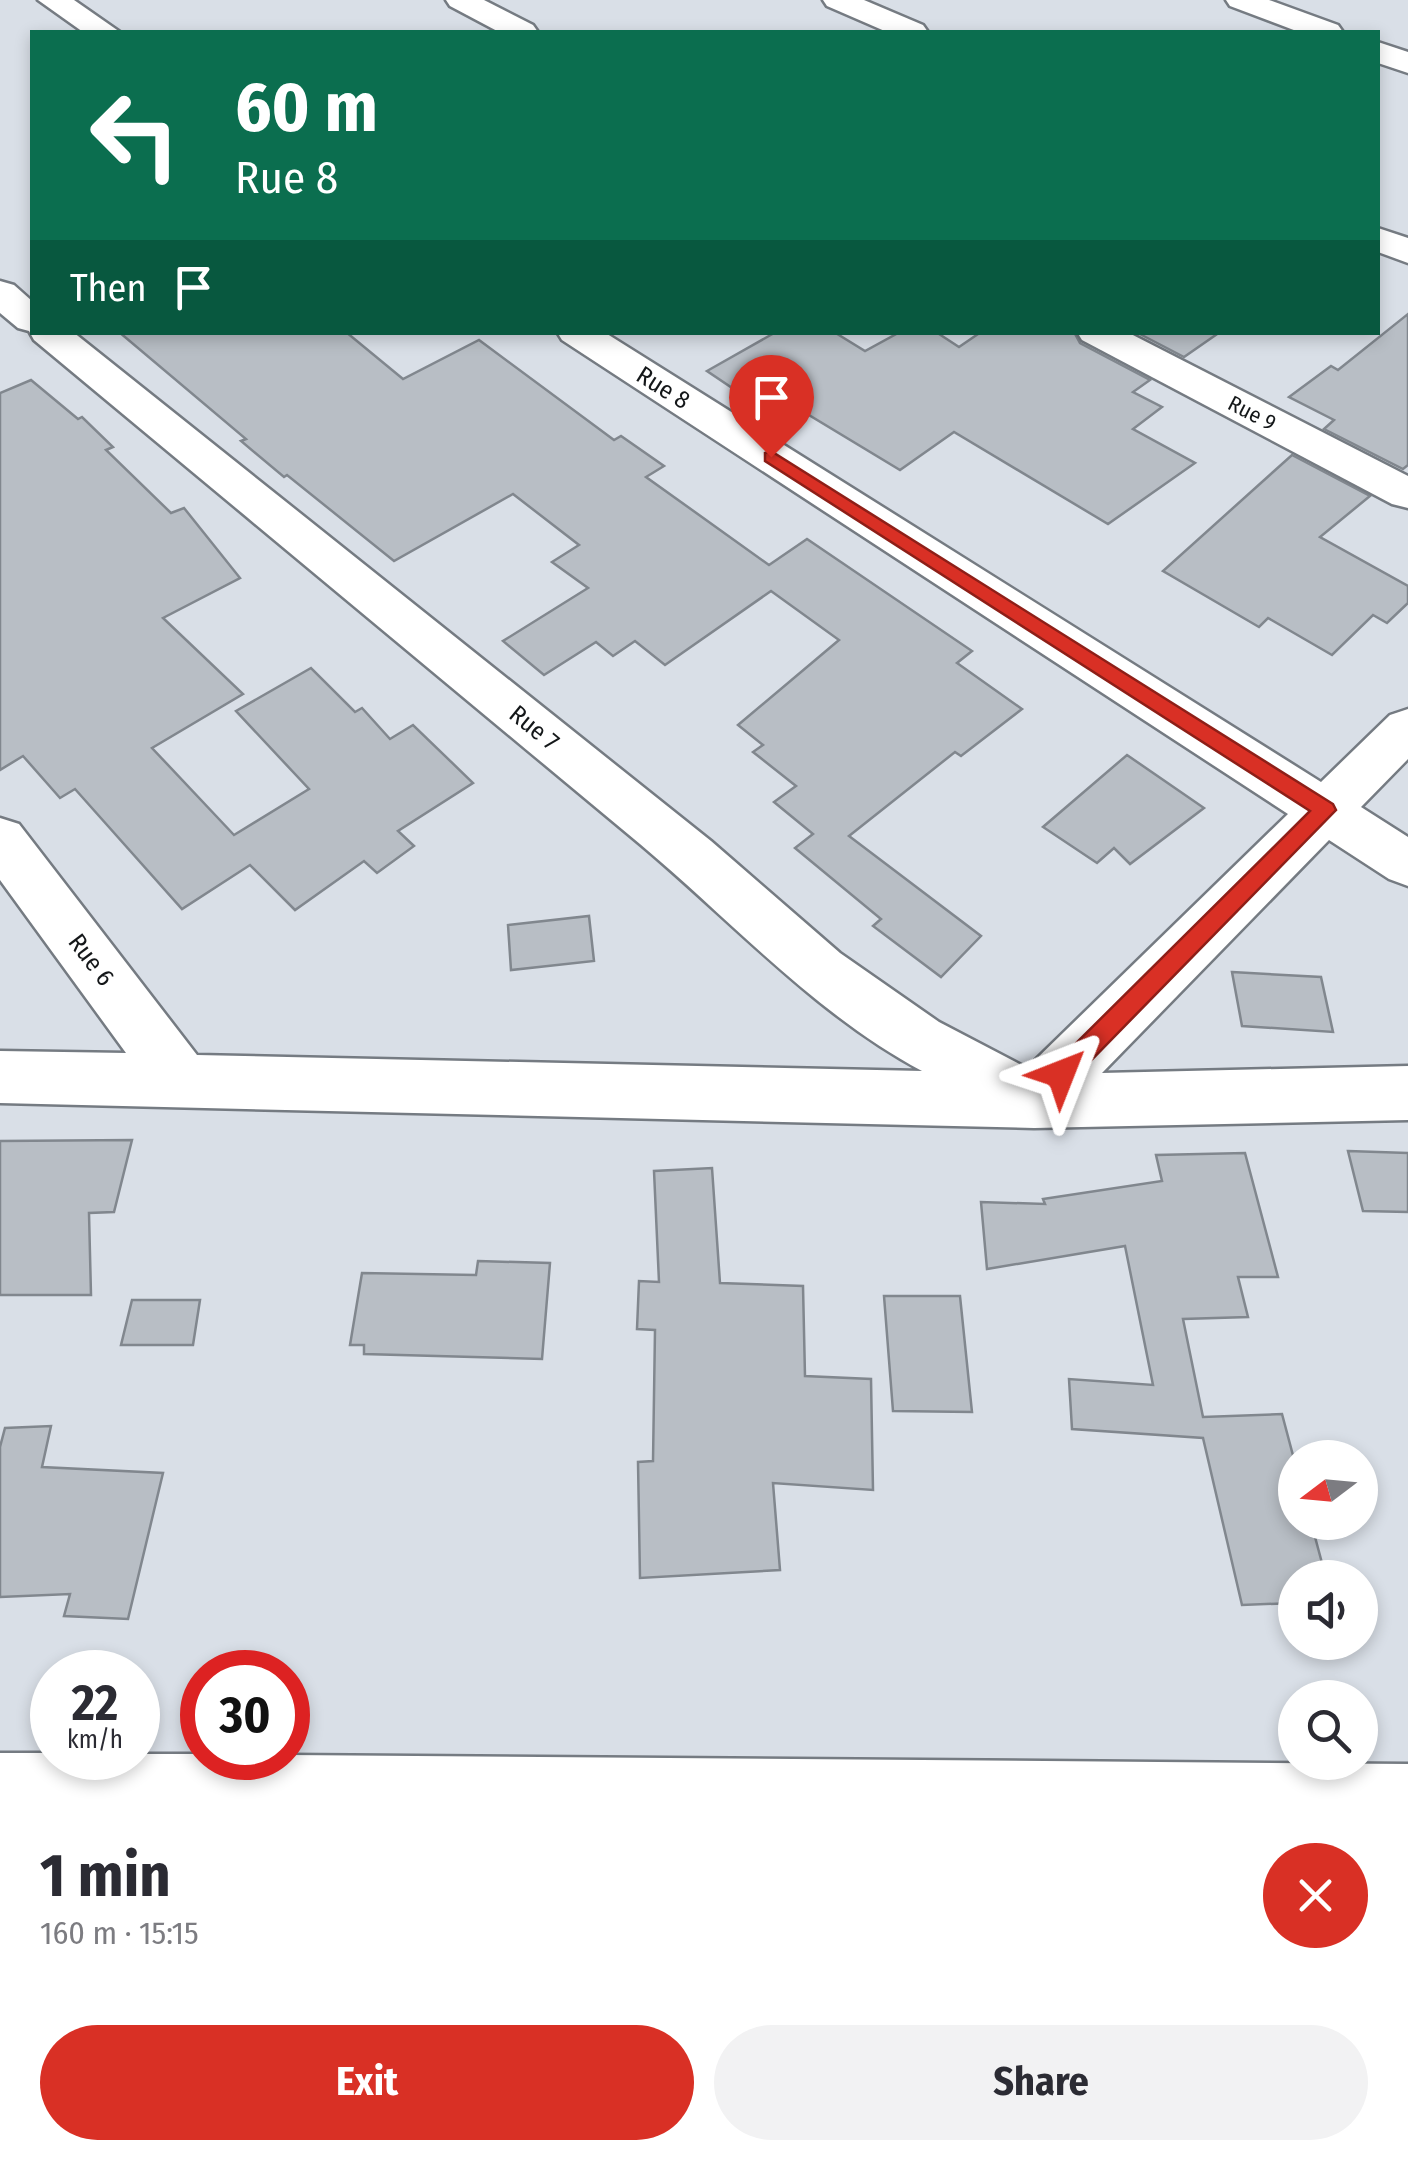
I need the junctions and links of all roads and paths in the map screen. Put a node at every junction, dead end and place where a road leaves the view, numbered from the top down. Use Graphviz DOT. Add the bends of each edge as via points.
graph roads {
  1 [pos="53,0"];
  2 [pos="461,0"];
  3 [pos="838,0"];
  4 [pos="1242,0"];
  5 [pos="101,30"];
  6 [pos="518,30"];
  7 [pos="907,30"];
  8 [pos="1322,30"];
  9 [pos="1380,53"];
  10 [pos="1408,64"];
  11 [pos="1380,240"];
  12 [pos="1408,252"];
  13 [pos="0,293"];
  14 [pos="30,318"];
  15 [pos="52,335"];
  16 [pos="581,335"];
  17 [pos="1102,335"];
  18 [pos="1408,494"];
  19 [pos="1408,728"];
  20 [pos="1325,810"];
  21 [pos="0,839"];
  22 [pos="1408,864"];
  23 [pos="0,1077"];
  24 [pos="182,1082"];
  25 [pos="1408,1094"];
  26 [pos="1034,1101"];
  27 [pos="0,1792"];
  28 [pos="430,1803"];
  29 [pos="1408,1804"];
  1 -- 5 [label="street"];
  2 -- 6 [label="street"];
  3 -- 7 [label="street"];
  4 -- 8 [label="street"];
  9 -- 10 [label="street"];
  11 -- 12 [label="street"];
  13 -- 14 [label="street"];
  15 -- 26 [label="street, Rue 7" via="692,856 820,970 918,1040"];
  16 -- 20 [label="street, Rue 8"];
  17 -- 18 [label="street, Rue 9"];
  19 -- 20 [label="street"];
  20 -- 22 [label="street, Rue 8"];
  20 -- 26 [label="street"];
  21 -- 24 [label="street, Rue 6"];
  23 -- 24 [label="street"];
  24 -- 26 [label="street"];
  25 -- 26 [label="street"];
  27 -- 28 [label="street"];
  28 -- 29 [label="street"];
}
